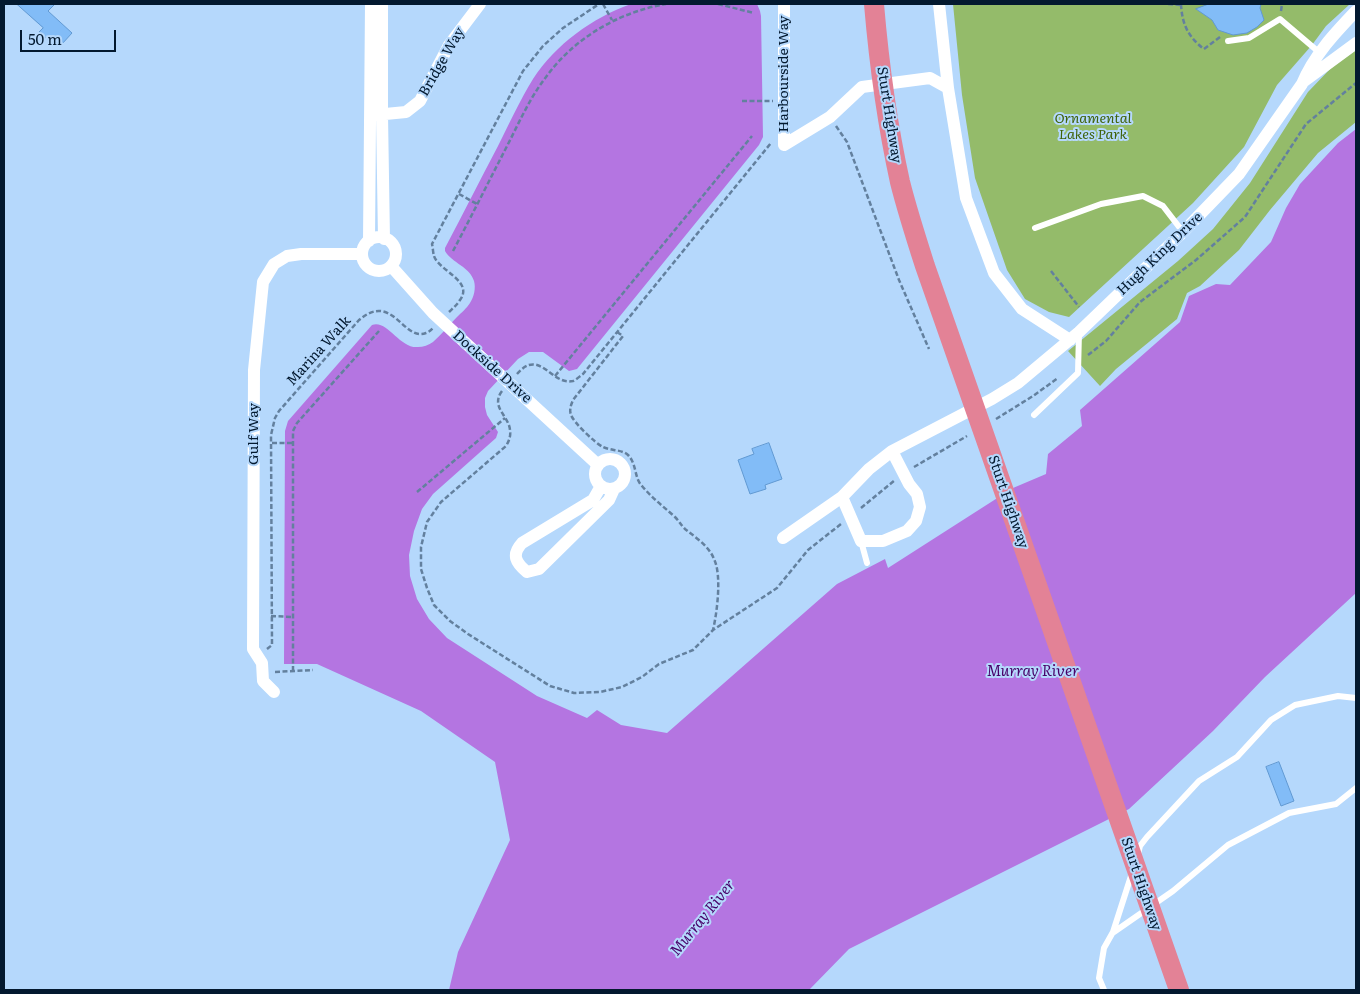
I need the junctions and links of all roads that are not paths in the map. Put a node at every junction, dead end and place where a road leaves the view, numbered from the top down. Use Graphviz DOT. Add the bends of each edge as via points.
graph roads {
  1 [pos="371,4"];
  2 [pos="382,4"];
  3 [pos="480,4"];
  4 [pos="784,4"];
  5 [pos="874,4"];
  6 [pos="939,4"];
  7 [pos="1356,11"];
  8 [pos="1228,41"];
  9 [pos="1356,43"];
  10 [pos="1319,52"];
  11 [pos="1329,63"];
  12 [pos="1302,84"];
  13 [pos="948,88"];
  14 [pos="376,115"];
  15 [pos="1036,228"];
  16 [pos="1183,232"];
  17 [pos="384,239"];
  18 [pos="369,241"];
  19 [pos="362,254"];
  20 [pos="391,266"];
  21 [pos="1075,336"];
  22 [pos="1034,415"];
  23 [pos="892,451"];
  24 [pos="598,464"];
  25 [pos="600,486"];
  26 [pos="614,489"];
  27 [pos="842,497"];
  28 [pos="783,538"];
  29 [pos="861,541"];
  30 [pos="867,563"];
  31 [pos="274,692"];
  32 [pos="1356,698"];
  33 [pos="1356,788"];
  34 [pos="1113,932"];
  35 [pos="1104,990"];
  36 [pos="1179,990"];
  1 -- 14 [label="street"];
  2 -- 14 [label="street"];
  3 -- 14 [label="street, Bridge Way" via="449,45 420,101 406,112"];
  4 -- 13 [label="street, Harbourside Way" via="784,145 830,117 862,87 930,78"];
  5 -- 36 [label="highway, Sturt Highway" via="888,118 912,224"];
  6 -- 13 [label="street"];
  7 -- 10 [label="street, Hugh King Drive"];
  8 -- 10 [label="lane" via="1249,38 1280,20"];
  9 -- 11 [label="street, Hugh King Drive"];
  10 -- 11 [label="lane"];
  10 -- 12 [label="street, Hugh King Drive"];
  11 -- 12 [label="street, Hugh King Drive"];
  12 -- 16 [label="street, Hugh King Drive" via="1239,174"];
  13 -- 21 [label="street" via="966,198 994,273 1022,309"];
  14 -- 17 [label="street"];
  14 -- 18 [label="street"];
  15 -- 16 [label="lane" via="1100,204 1143,196 1163,206"];
  16 -- 21 [label="street, Hugh King Drive"];
  17 -- 18 [label="street"];
  17 -- 20 [label="street" via="395,251"];
  18 -- 19 [label="street"];
  19 -- 20 [label="street" via="366,265 375,271"];
  19 -- 31 [label="street, Gulf Way" via="287,256 274,264 263,282 254,370 253,649 262,663 263,681"];
  20 -- 24 [label="street, Dockside Drive" via="433,313"];
  21 -- 22 [label="lane" via="1078,373"];
  21 -- 23 [label="street, Hugh King Drive" via="1018,383"];
  23 -- 27 [label="street, Hugh King Drive"];
  23 -- 29 [label="street" via="917,494 920,507 916,521 907,531 883,541"];
  24 -- 25 [label="street" via="594,472"];
  24 -- 26 [label="street" via="612,458 625,468 625,477"];
  25 -- 26 [label="street"];
  25 -- 26 [label="street" via="593,500 516,549 515,558 520,566 527,572 539,569 609,500"];
  27 -- 28 [label="street, Hugh King Drive"];
  27 -- 29 [label="street"];
  29 -- 30 [label="lane"];
  32 -- 34 [label="lane" via="1338,696 1295,705 1271,720 1237,757 1199,781 1140,846"];
  33 -- 34 [label="lane" via="1336,804 1289,813 1228,845 1173,891"];
  34 -- 35 [label="lane" via="1104,948 1099,978"];
}
